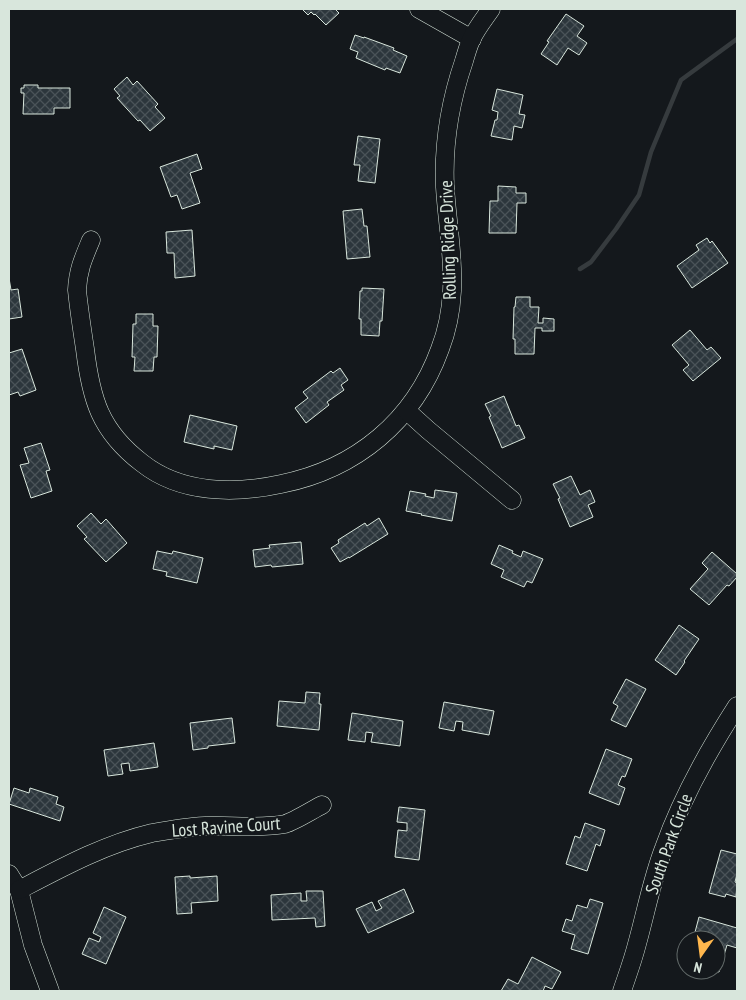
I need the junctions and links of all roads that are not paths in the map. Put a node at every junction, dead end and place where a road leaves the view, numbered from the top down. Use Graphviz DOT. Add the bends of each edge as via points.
graph roads {
  1 [pos="419,9"];
  2 [pos="490,9"];
  3 [pos="472,39"];
  4 [pos="91,240"];
  5 [pos="406,411"];
  6 [pos="512,500"];
  7 [pos="737,706"];
  8 [pos="322,805"];
  9 [pos="9,874"];
  10 [pos="19,890"];
  11 [pos="50,991"];
  12 [pos="622,991"];
  1 -- 3 [label="street"];
  2 -- 3 [label="street, Rolling Ridge Drive"];
  3 -- 5 [label="street, Rolling Ridge Drive" via="459,75 445,149 453,272 450,312 435,364"];
  4 -- 5 [label="street, Rolling Ridge Drive" via="80,265 77,290 94,397 113,435 133,457 158,474 201,488 233,491 261,489 300,480 358,454 387,432"];
  5 -- 6 [label="street"];
  7 -- 12 [label="street, South Park Circle" via="716,738 675,818"];
  8 -- 10 [label="street, Lost Ravine Court" via="286,824 177,829 114,844"];
  9 -- 10 [label="street"];
  10 -- 11 [label="street" via="33,945"];
}
